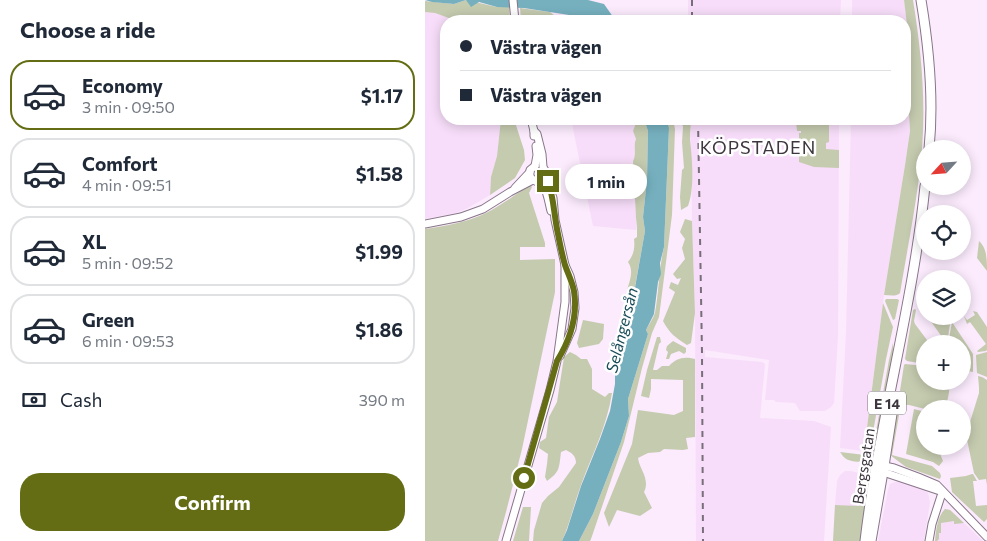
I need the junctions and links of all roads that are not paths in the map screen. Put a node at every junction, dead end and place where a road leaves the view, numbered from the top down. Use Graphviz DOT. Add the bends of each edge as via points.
graph roads {
  1 [pos="513,0"];
  2 [pos="921,0"];
  3 [pos="514,15"];
  4 [pos="532,125"];
  5 [pos="930,140"];
  6 [pos="539,166"];
  7 [pos="530,172"];
  8 [pos="545,176"];
  9 [pos="535,181"];
  10 [pos="513,190"];
  11 [pos="924,195"];
  12 [pos="555,220"];
  13 [pos="425,224"];
  14 [pos="565,265"];
  15 [pos="557,361"];
  16 [pos="880,468"];
  17 [pos="898,476"];
  18 [pos="942,494"];
  19 [pos="879,502"];
  20 [pos="987,537"];
  21 [pos="506,541"];
  22 [pos="865,541"];
  23 [pos="871,541"];
  24 [pos="929,541"];
  1 -- 3 [label="street"];
  2 -- 5 [label="highway" via="929,58"];
  4 -- 6 [label="street" via="542,154"];
  6 -- 7 [label="street" via="531,168"];
  6 -- 8 [label="street"];
  7 -- 9 [label="street"];
  7 -- 10 [label="street"];
  8 -- 9 [label="street" via="543,180"];
  8 -- 12 [label="street" via="553,198"];
  9 -- 10 [label="street"];
  9 -- 12 [label="street" via="546,191"];
  10 -- 13 [label="street" via="476,212"];
  11 -- 16 [label="highway, Bergsgatan / E 14"];
  12 -- 14 [label="street"];
  14 -- 15 [label="street" via="565,302"];
  14 -- 15 [label="street" via="574,292 574,314 570,335"];
  15 -- 21 [label="street"];
  16 -- 17 [label="street"];
  16 -- 18 [label="street" via="930,482 937,485"];
  16 -- 19 [label="highway, Bergsgatan / E 14"];
  16 -- 22 [label="highway, Bergsgatan / E 14"];
  17 -- 18 [label="street"];
  17 -- 19 [label="street" via="885,483"];
  18 -- 20 [label="street"];
  18 -- 24 [label="street"];
  19 -- 23 [label="highway, Bergsgatan / E 14"];
}
